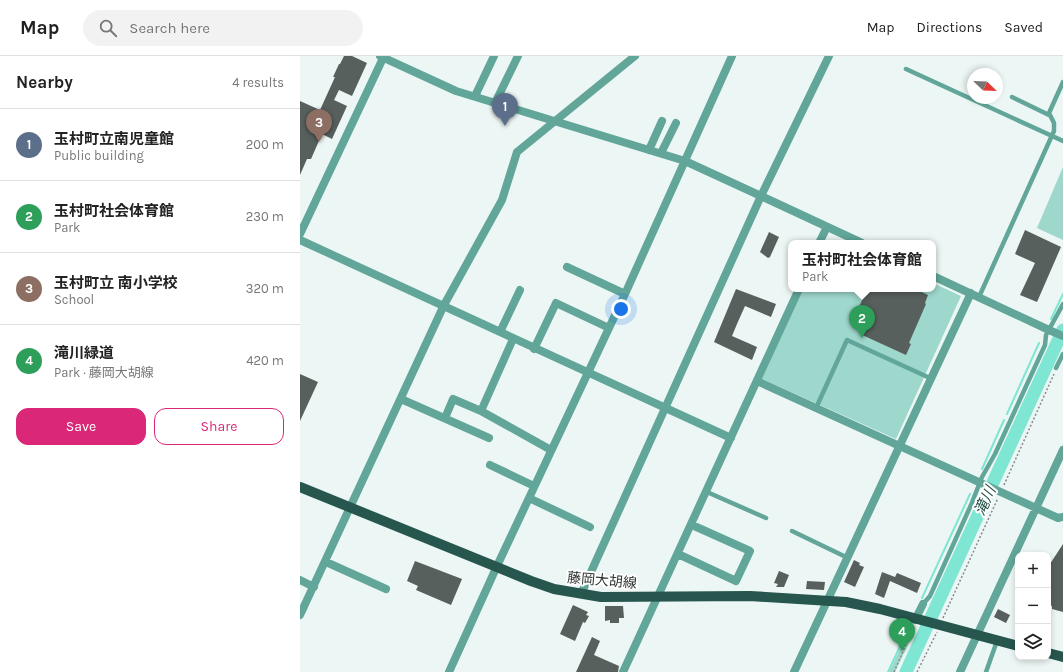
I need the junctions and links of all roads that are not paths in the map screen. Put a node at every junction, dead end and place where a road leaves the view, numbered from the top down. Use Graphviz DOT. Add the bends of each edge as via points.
graph roads {
  1 [pos="494,56"];
  2 [pos="518,56"];
  3 [pos="634,56"];
  4 [pos="732,56"];
  5 [pos="829,56"];
  6 [pos="382,57"];
  7 [pos="906,69"];
  8 [pos="1063,82"];
  9 [pos="475,96"];
  10 [pos="1012,97"];
  11 [pos="495,103"];
  12 [pos="1049,115"];
  13 [pos="555,121"];
  14 [pos="662,121"];
  15 [pos="676,122"];
  16 [pos="1051,136"];
  17 [pos="1063,141"];
  18 [pos="649,150"];
  19 [pos="661,154"];
  20 [pos="685,161"];
  21 [pos="761,196"];
  22 [pos="827,227"];
  23 [pos="300,234"];
  24 [pos="300,240"];
  25 [pos="820,240"];
  26 [pos="855,240"];
  27 [pos="567,267"];
  28 [pos="936,277"];
  29 [pos="520,290"];
  30 [pos="798,292"];
  31 [pos="971,293"];
  32 [pos="625,294"];
  33 [pos="979,297"];
  34 [pos="1063,304"];
  35 [pos="444,305"];
  36 [pos="609,328"];
  37 [pos="1051,331"];
  38 [pos="500,332"];
  39 [pos="1063,336"];
  40 [pos="513,339"];
  41 [pos="534,349"];
  42 [pos="1063,354"];
  43 [pos="1056,368"];
  44 [pos="587,373"];
  45 [pos="932,379"];
  46 [pos="757,381"];
  47 [pos="401,399"];
  48 [pos="664,408"];
  49 [pos="816,408"];
  50 [pos="481,410"];
  51 [pos="445,418"];
  52 [pos="489,438"];
  53 [pos="731,438"];
  54 [pos="900,446"];
  55 [pos="551,450"];
  56 [pos="1063,450"];
  57 [pos="490,465"];
  58 [pos="980,484"];
  59 [pos="534,486"];
  60 [pos="300,487"];
  61 [pos="707,492"];
  62 [pos="529,498"];
  63 [pos="351,508"];
  64 [pos="1037,509"];
  65 [pos="1063,517"];
  66 [pos="766,518"];
  67 [pos="692,525"];
  68 [pos="590,527"];
  69 [pos="792,532"];
  70 [pos="678,554"];
  71 [pos="848,558"];
  72 [pos="326,562"];
  73 [pos="497,566"];
  74 [pos="300,580"];
  75 [pos="314,587"];
  76 [pos="386,589"];
  77 [pos="581,594"];
  78 [pos="657,597"];
  79 [pos="829,600"];
  80 [pos="923,604"];
  81 [pos="300,615"];
  82 [pos="916,622"];
  83 [pos="977,636"];
  84 [pos="997,641"];
  85 [pos="1015,645"];
  86 [pos="1051,654"];
  87 [pos="1063,657"];
  88 [pos="449,672"];
  89 [pos="623,672"];
  90 [pos="794,672"];
  91 [pos="960,672"];
  92 [pos="986,672"];
  1 -- 9 [label="street"];
  2 -- 11 [label="street"];
  3 -- 13 [label="street"];
  4 -- 20 [label="street"];
  5 -- 21 [label="street"];
  6 -- 9 [label="street" via="456,91"];
  6 -- 23 [label="street"];
  7 -- 16 [label="lane"];
  8 -- 12 [label="lane"];
  9 -- 11 [label="street"];
  10 -- 12 [label="lane"];
  11 -- 13 [label="street"];
  12 -- 16 [label="lane" via="1055,128"];
  13 -- 18 [label="street"];
  13 -- 35 [label="street" via="517,152 502,200"];
  14 -- 18 [label="street"];
  15 -- 19 [label="street"];
  16 -- 17 [label="lane"];
  16 -- 33 [label="lane"];
  18 -- 19 [label="street"];
  19 -- 20 [label="street"];
  20 -- 21 [label="street"];
  20 -- 32 [label="street"];
  21 -- 22 [label="street"];
  21 -- 48 [label="street"];
  22 -- 25 [label="street"];
  22 -- 26 [label="street"];
  24 -- 35 [label="street"];
  27 -- 32 [label="street"];
  28 -- 31 [label="street"];
  29 -- 38 [label="street"];
  30 -- 46 [label="street"];
  31 -- 33 [label="street"];
  31 -- 45 [label="street"];
  32 -- 36 [label="street"];
  33 -- 37 [label="street"];
  34 -- 37 [label="lane"];
  35 -- 38 [label="street"];
  35 -- 47 [label="street"];
  36 -- 41 [label="street" via="556,303"];
  36 -- 44 [label="street"];
  37 -- 39 [label="street"];
  37 -- 58 [label="lane"];
  38 -- 40 [label="street"];
  40 -- 41 [label="street"];
  40 -- 50 [label="street"];
  41 -- 44 [label="street"];
  42 -- 43 [label="lane"];
  44 -- 48 [label="street"];
  44 -- 55 [label="street"];
  45 -- 49 [label="lane" via="847,340"];
  45 -- 54 [label="street"];
  46 -- 49 [label="street"];
  46 -- 53 [label="street"];
  47 -- 51 [label="street"];
  47 -- 63 [label="street"];
  48 -- 53 [label="street"];
  48 -- 77 [label="street"];
  49 -- 54 [label="street"];
  50 -- 51 [label="street" via="453,399"];
  50 -- 55 [label="street"];
  51 -- 52 [label="street"];
  53 -- 61 [label="street"];
  54 -- 58 [label="street"];
  54 -- 71 [label="street"];
  55 -- 59 [label="street"];
  56 -- 64 [label="street"];
  57 -- 59 [label="street"];
  58 -- 64 [label="street"];
  58 -- 80 [label="lane" via="930,596"];
  59 -- 62 [label="street"];
  60 -- 63 [label="main road, 藤岡大胡線"];
  61 -- 66 [label="lane"];
  61 -- 67 [label="street"];
  62 -- 68 [label="street"];
  62 -- 73 [label="street"];
  63 -- 72 [label="street"];
  63 -- 73 [label="main road, 藤岡大胡線"];
  64 -- 65 [label="street" via="1058,518"];
  64 -- 83 [label="street"];
  67 -- 70 [label="street"];
  67 -- 70 [label="street" via="750,551 736,581"];
  69 -- 71 [label="lane"];
  70 -- 78 [label="street"];
  71 -- 79 [label="street"];
  72 -- 75 [label="street"];
  72 -- 76 [label="street"];
  73 -- 77 [label="main road, 藤岡大胡線" via="554,589"];
  73 -- 88 [label="street"];
  74 -- 75 [label="street"];
  75 -- 81 [label="street"];
  77 -- 78 [label="main road, 藤岡大胡線"];
  78 -- 79 [label="main road, 藤岡大胡線" via="750,596"];
  78 -- 89 [label="street"];
  79 -- 82 [label="main road, 藤岡大胡線" via="866,606"];
  79 -- 90 [label="street"];
  80 -- 82 [label="street"];
  82 -- 83 [label="main road, 藤岡大胡線" via="937,629"];
  83 -- 84 [label="main road"];
  83 -- 91 [label="street"];
  84 -- 85 [label="main road"];
  84 -- 92 [label="lane"];
  86 -- 87 [label="main road"];
}
